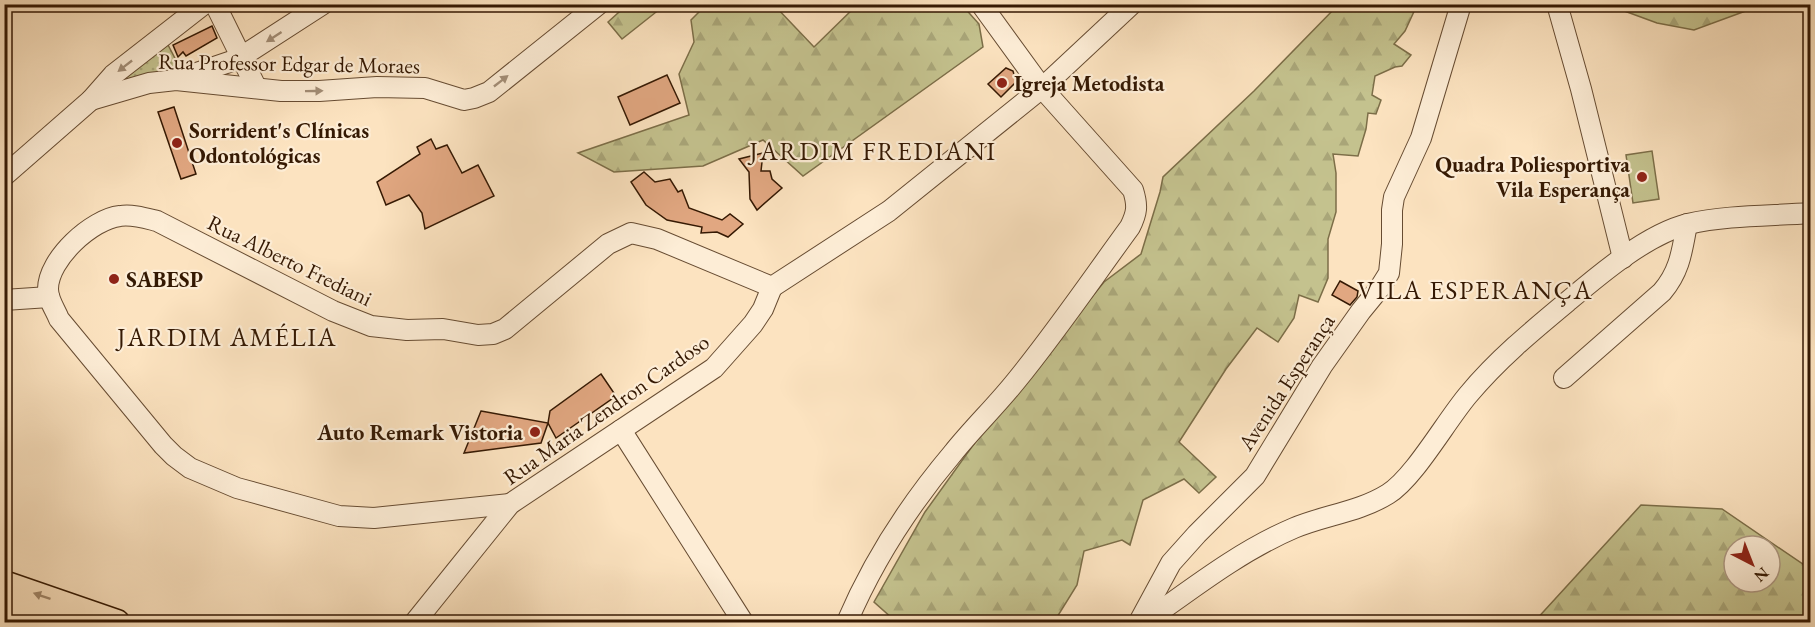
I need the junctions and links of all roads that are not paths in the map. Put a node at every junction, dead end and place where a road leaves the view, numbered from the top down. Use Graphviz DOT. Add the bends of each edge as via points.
graph roads {
  1 [pos="204,4"];
  2 [pos="215,4"];
  3 [pos="323,4"];
  4 [pos="588,4"];
  5 [pos="599,4"];
  6 [pos="981,4"];
  7 [pos="1132,4"];
  8 [pos="1461,4"];
  9 [pos="1557,4"];
  10 [pos="576,22"];
  11 [pos="241,57"];
  12 [pos="176,80"];
  13 [pos="256,87"];
  14 [pos="1042,87"];
  15 [pos="91,100"];
  16 [pos="4,176"];
  17 [pos="1810,213"];
  18 [pos="1687,224"];
  19 [pos="1623,258"];
  20 [pos="772,287"];
  21 [pos="49,297"];
  22 [pos="4,300"];
  23 [pos="1564,378"];
  24 [pos="621,430"];
  25 [pos="510,504"];
  26 [pos="4,583"];
  27 [pos="4,604"];
  28 [pos="57,622"];
  29 [pos="117,622"];
  30 [pos="415,622"];
  31 [pos="743,622"];
  32 [pos="847,622"];
  33 [pos="1139,622"];
  34 [pos="1145,622"];
  1 -- 15 [label="street, one-way" via="113,75"];
  2 -- 11 [label="street"];
  3 -- 11 [label="street, one-way"];
  4 -- 10 [label="street"];
  5 -- 10 [label="street, Rua Professor Edgar de Moraes"];
  6 -- 14 [label="street"];
  7 -- 14 [label="street"];
  8 -- 33 [label="street, Avenida Esperança" via="1421,138 1394,197 1389,273 1322,366 1255,476 1171,563"];
  9 -- 19 [label="street"];
  13 -- 10 [label="street, Rua Professor Edgar de Moraes, one-way" via="281,91 425,88 464,100 474,98 489,92"];
  11 -- 12 [label="street"];
  11 -- 13 [label="street"];
  12 -- 13 [label="street, Rua Professor Edgar de Moraes"];
  12 -- 15 [label="street, Rua Professor Edgar de Moraes" via="149,83"];
  14 -- 20 [label="street" via="890,211"];
  14 -- 32 [label="street" via="1133,190 1136,214 1029,365 915,502 886,546"];
  15 -- 16 [label="street"];
  17 -- 18 [label="street"];
  18 -- 19 [label="street"];
  18 -- 23 [label="street" via="1680,263 1670,283"];
  19 -- 34 [label="street" via="1542,322 1484,375 1408,475 1388,494 1257,546"];
  20 -- 21 [label="street, Rua Alberto Frediani" via="657,239 631,233 608,244 493,334 371,326 333,311 157,221 132,215 101,221 66,250 50,275"];
  20 -- 24 [label="street, Rua Maria Zendron Cardoso" via="764,309 714,368"];
  21 -- 22 [label="street"];
  21 -- 25 [label="street" via="72,335 163,445 190,468 237,488 339,516 374,518"];
  24 -- 25 [label="street, Rua Maria Zendron Cardoso"];
  24 -- 31 [label="street"];
  25 -- 30 [label="street, Rua Maria Zendron Cardoso"];
  29 -- 26 [label="main road, one-way"];
  27 -- 28 [label="main road"];
}
